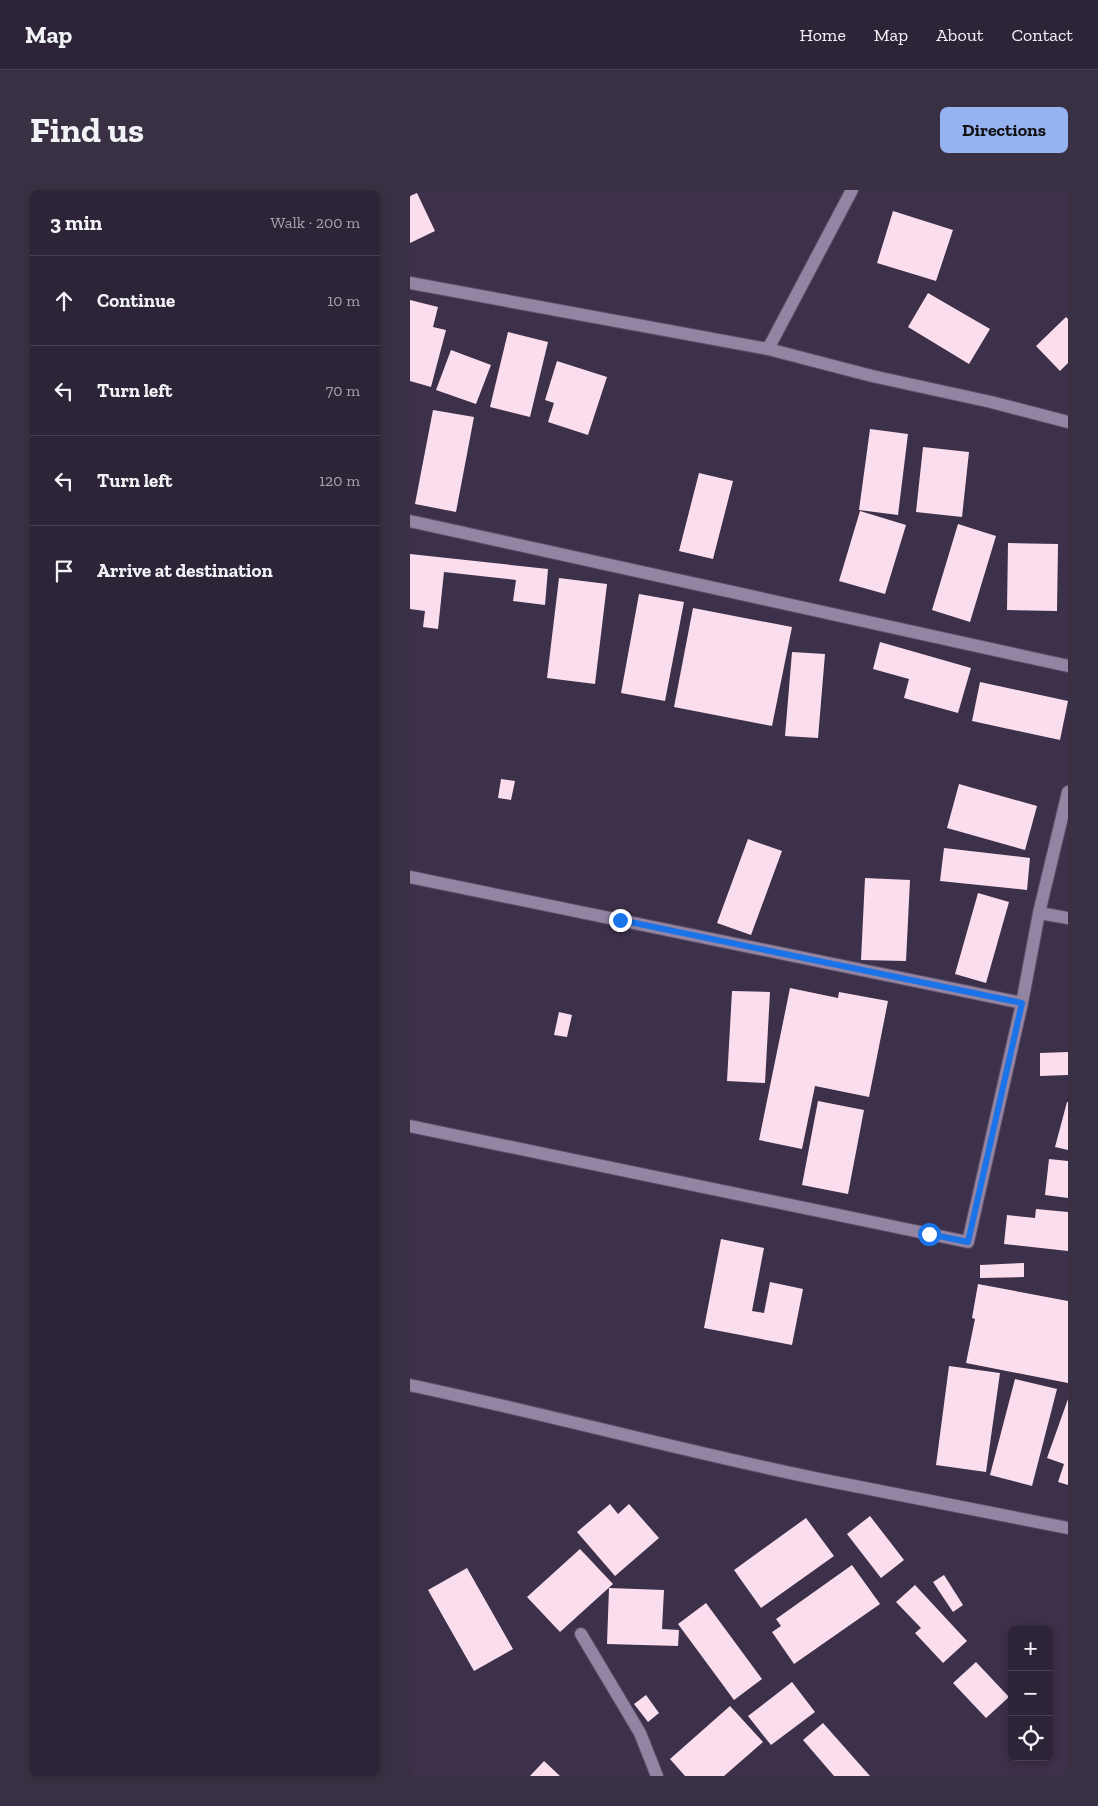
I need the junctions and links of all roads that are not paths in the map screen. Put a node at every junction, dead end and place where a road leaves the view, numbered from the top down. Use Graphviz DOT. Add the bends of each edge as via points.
graph roads {
  1 [pos="852,190"];
  2 [pos="410,283"];
  3 [pos="768,349"];
  4 [pos="1068,422"];
  5 [pos="410,522"];
  6 [pos="1068,666"];
  7 [pos="1068,792"];
  8 [pos="410,877"];
  9 [pos="1039,913"];
  10 [pos="1068,918"];
  11 [pos="1022,1003"];
  12 [pos="410,1126"];
  13 [pos="410,1385"];
  14 [pos="1068,1528"];
  15 [pos="581,1634"];
  16 [pos="657,1776"];
  1 -- 3 [label="street"];
  2 -- 3 [label="street"];
  3 -- 4 [label="street"];
  5 -- 6 [label="street"];
  7 -- 9 [label="street"];
  8 -- 11 [label="street"];
  9 -- 10 [label="street"];
  9 -- 11 [label="street"];
  11 -- 12 [label="street" via="968,1242"];
  13 -- 14 [label="street" via="819,1479"];
  15 -- 16 [label="street" via="640,1733"];
}
